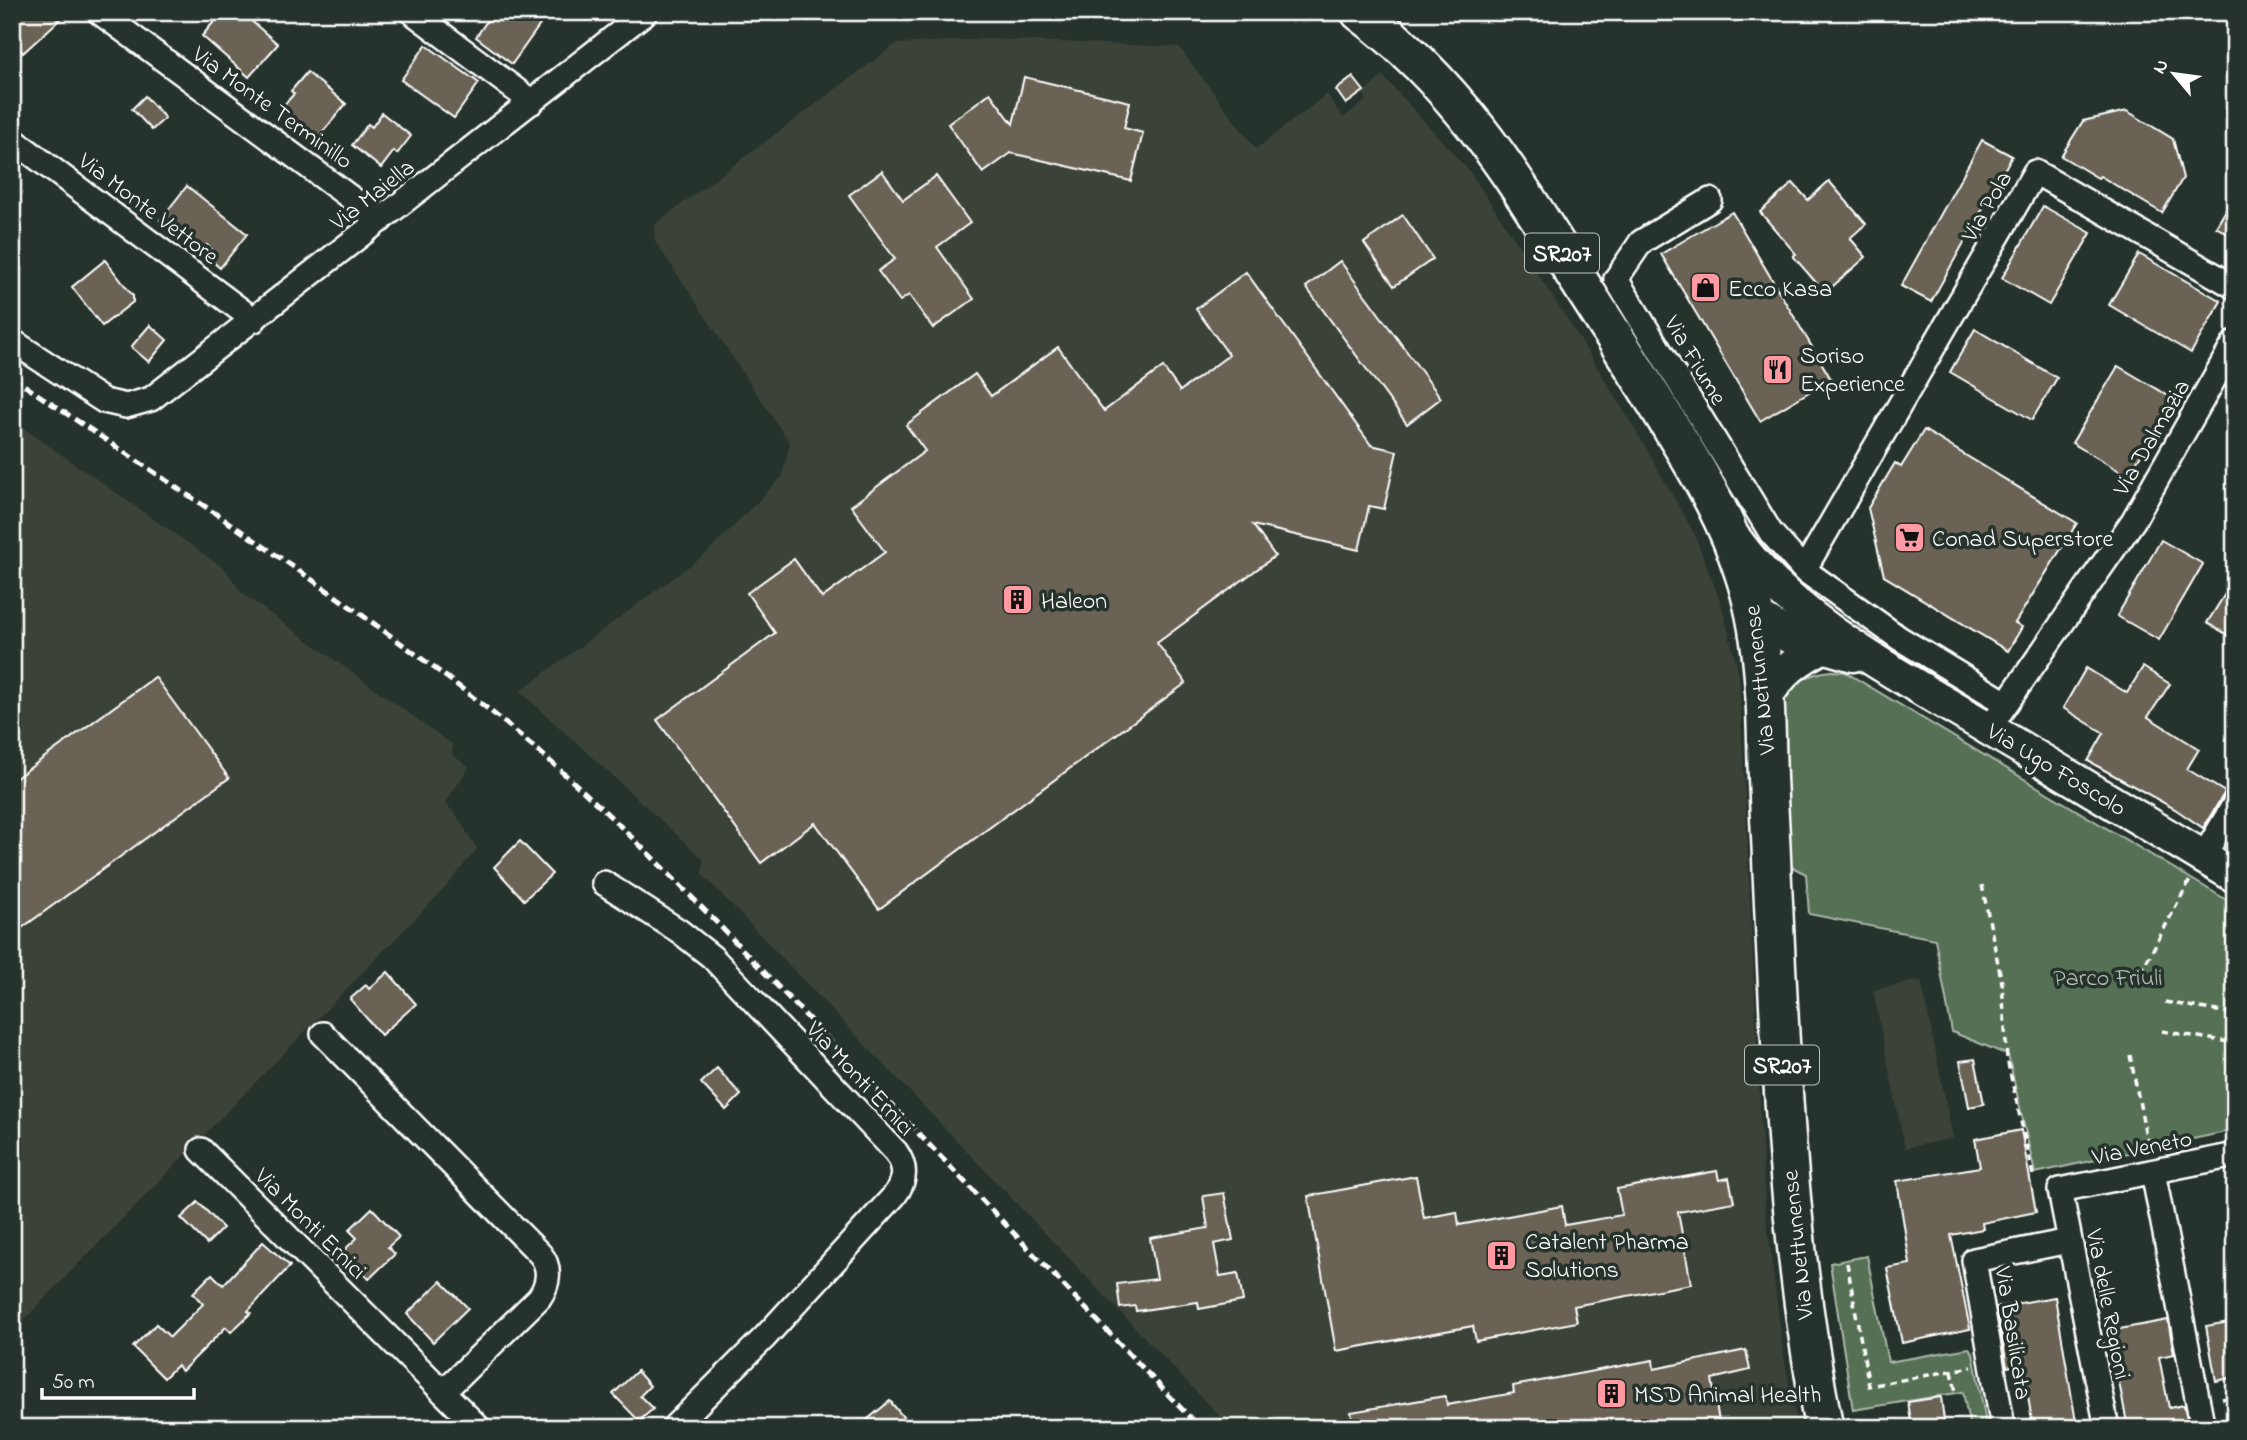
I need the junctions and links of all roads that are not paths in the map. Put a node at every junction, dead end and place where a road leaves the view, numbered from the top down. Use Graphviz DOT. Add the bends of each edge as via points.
graph roads {
  1 [pos="99,12"];
  2 [pos="412,12"];
  3 [pos="646,12"];
  4 [pos="1360,12"];
  5 [pos="532,102"];
  6 [pos="12,139"];
  7 [pos="1710,200"];
  8 [pos="381,220"];
  9 [pos="2235,287"];
  10 [pos="254,320"];
  11 [pos="12,341"];
  12 [pos="2235,342"];
  13 [pos="1725,524"];
  14 [pos="1804,570"];
  15 [pos="1850,604"];
  16 [pos="1755,615"];
  17 [pos="1825,631"];
  18 [pos="1765,699"];
  19 [pos="1998,716"];
  20 [pos="2235,803"];
  21 [pos="2198,866"];
  22 [pos="2235,876"];
  23 [pos="604,883"];
  24 [pos="323,1034"];
  25 [pos="201,1150"];
  26 [pos="2235,1155"];
  27 [pos="2151,1161"];
  28 [pos="2060,1190"];
  29 [pos="2069,1241"];
  30 [pos="443,1392"];
  31 [pos="479,1428"];
  32 [pos="673,1428"];
  33 [pos="1824,1428"];
  34 [pos="2003,1428"];
  35 [pos="2107,1428"];
  36 [pos="2203,1428"];
  1 -- 8 [label="street, Via Monte Terminillo"];
  2 -- 5 [label="street"];
  3 -- 5 [label="street, Via Maiella"];
  4 -- 13 [label="main road, Via Nettunense / SR207" via="1438,82 1495,150 1655,399"];
  5 -- 8 [label="street, Via Maiella"];
  6 -- 10 [label="street, Via Monte Vettore"];
  7 -- 14 [label="street, Via Fiume" via="1641,242 1616,279 1771,533"];
  8 -- 10 [label="street, Via Maiella"];
  9 -- 14 [label="street, Via Pola" via="2035,172"];
  10 -- 11 [label="street, Via Maiella" via="157,396 126,406 97,398"];
  12 -- 19 [label="street, Via Dalmazia" via="2133,521"];
  13 -- 16 [label="main road, Via Nettunense / SR207"];
  13 -- 17 [label="street, Via Ugo Foscolo" via="1752,562"];
  14 -- 15 [label="street, Via Fiume"];
  15 -- 17 [label="street"];
  15 -- 19 [label="street, Via Fiume"];
  16 -- 17 [label="street, Via Ugo Foscolo" via="1788,636"];
  16 -- 18 [label="main road, Via Nettunense / SR207"];
  17 -- 18 [label="street"];
  17 -- 19 [label="street, Via Ugo Foscolo" via="1877,663"];
  18 -- 33 [label="main road, Via Nettunense / SR207" via="1791,1200 1807,1336"];
  19 -- 21 [label="street, Via Ugo Foscolo"];
  20 -- 21 [label="street"];
  21 -- 22 [label="street, Via Ugo Foscolo"];
  23 -- 32 [label="street, Via Monti Ernici" via="690,939 723,968 896,1152 904,1169 904,1180 894,1196 765,1337"];
  24 -- 30 [label="street" via="546,1265 547,1282 539,1298"];
  25 -- 30 [label="street, Via Monti Ernici"];
  26 -- 27 [label="street, Via Veneto"];
  27 -- 28 [label="street, Via Veneto"];
  27 -- 36 [label="street"];
  28 -- 29 [label="street, Via delle Regioni"];
  29 -- 34 [label="street, Via Basilicata" via="1974,1260"];
  29 -- 35 [label="street, Via delle Regioni"];
  30 -- 31 [label="street, Via Monti Ernici"];
}
